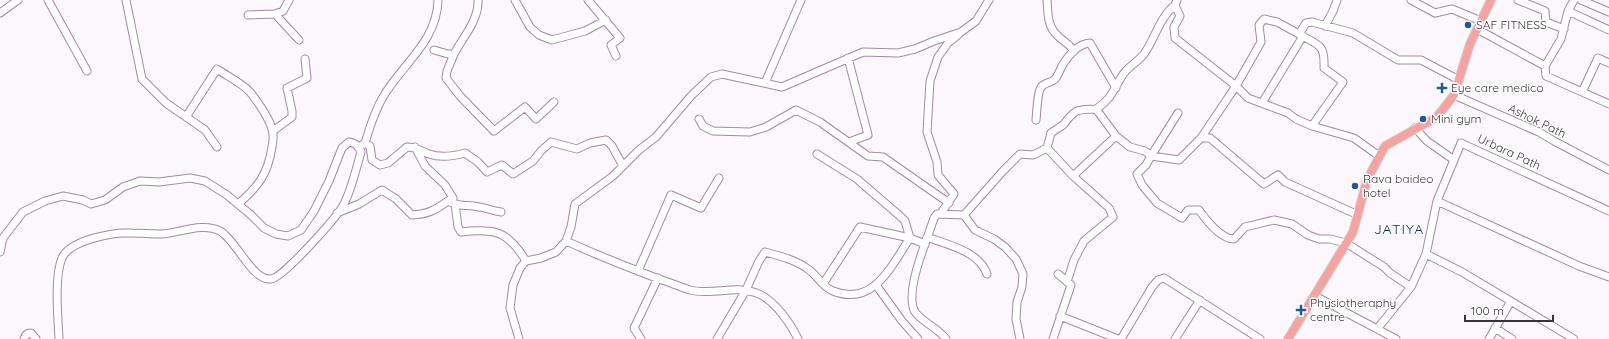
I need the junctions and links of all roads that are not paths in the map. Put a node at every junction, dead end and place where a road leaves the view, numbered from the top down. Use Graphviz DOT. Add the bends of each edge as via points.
graph roads {
  1 [pos="18,0"];
  2 [pos="48,0"];
  3 [pos="126,0"];
  4 [pos="289,0"];
  5 [pos="438,0"];
  6 [pos="478,0"];
  7 [pos="515,0"];
  8 [pos="588,0"];
  9 [pos="802,0"];
  10 [pos="989,0"];
  11 [pos="1047,0"];
  12 [pos="1337,0"];
  13 [pos="1411,0"];
  14 [pos="1491,0"];
  15 [pos="1518,0"];
  16 [pos="1574,0"];
  17 [pos="1581,0"];
  18 [pos="1176,3"];
  19 [pos="1568,11"];
  20 [pos="1609,12"];
  21 [pos="0,13"];
  22 [pos="276,14"];
  23 [pos="248,15"];
  24 [pos="606,20"];
  25 [pos="1481,21"];
  26 [pos="1325,26"];
  27 [pos="1564,29"];
  28 [pos="1477,30"];
  29 [pos="1609,30"];
  30 [pos="961,32"];
  31 [pos="1301,35"];
  32 [pos="299,40"];
  33 [pos="434,50"];
  34 [pos="1074,51"];
  35 [pos="454,54"];
  36 [pos="616,56"];
  37 [pos="848,58"];
  38 [pos="305,59"];
  39 [pos="1609,63"];
  40 [pos="1545,66"];
  41 [pos="87,71"];
  42 [pos="1459,80"];
  43 [pos="765,83"];
  44 [pos="1236,86"];
  45 [pos="1116,88"];
  46 [pos="1582,92"];
  47 [pos="1454,95"];
  48 [pos="554,102"];
  49 [pos="1262,103"];
  50 [pos="1609,104"];
  51 [pos="1096,109"];
  52 [pos="1178,113"];
  53 [pos="186,118"];
  54 [pos="699,119"];
  55 [pos="1036,120"];
  56 [pos="1312,126"];
  57 [pos="1415,128"];
  58 [pos="273,131"];
  59 [pos="1116,136"];
  60 [pos="1201,138"];
  61 [pos="849,142"];
  62 [pos="362,145"];
  63 [pos="217,147"];
  64 [pos="415,147"];
  65 [pos="1047,148"];
  66 [pos="817,154"];
  67 [pos="1151,156"];
  68 [pos="1379,156"];
  69 [pos="1454,160"];
  70 [pos="623,166"];
  71 [pos="1609,170"];
  72 [pos="1073,176"];
  73 [pos="719,178"];
  74 [pos="1437,201"];
  75 [pos="452,203"];
  76 [pos="949,203"];
  77 [pos="238,204"];
  78 [pos="1609,211"];
  79 [pos="501,212"];
  80 [pos="337,213"];
  81 [pos="941,213"];
  82 [pos="964,215"];
  83 [pos="1358,215"];
  84 [pos="910,238"];
  85 [pos="566,241"];
  86 [pos="926,241"];
  87 [pos="1346,243"];
  88 [pos="0,252"];
  89 [pos="1426,254"];
  90 [pos="526,261"];
  91 [pos="638,271"];
  92 [pos="987,274"];
  93 [pos="1058,274"];
  94 [pos="1609,277"];
  95 [pos="658,278"];
  96 [pos="1067,282"];
  97 [pos="823,284"];
  98 [pos="876,285"];
  99 [pos="1411,287"];
  100 [pos="746,290"];
  101 [pos="1315,296"];
  102 [pos="1200,300"];
  103 [pos="1511,301"];
  104 [pos="1060,316"];
  105 [pos="1377,328"];
  106 [pos="1495,328"];
  107 [pos="24,339"];
  108 [pos="36,339"];
  109 [pos="59,339"];
  110 [pos="519,339"];
  111 [pos="641,339"];
  112 [pos="717,339"];
  113 [pos="798,339"];
  114 [pos="918,339"];
  115 [pos="946,339"];
  116 [pos="1020,339"];
  117 [pos="1053,339"];
  118 [pos="1118,339"];
  119 [pos="1121,339"];
  120 [pos="1176,339"];
  121 [pos="1260,339"];
  122 [pos="1288,339"];
  123 [pos="1396,339"];
  124 [pos="1489,339"];
  125 [pos="1512,339"];
  126 [pos="1574,339"];
  1 -- 21 [label="street"];
  2 -- 41 [label="street"];
  3 -- 53 [label="street" via="142,79 166,103"];
  4 -- 22 [label="street" via="283,11"];
  5 -- 62 [label="street" via="435,21 430,33 421,50 383,97"];
  6 -- 35 [label="street" via="475,18"];
  7 -- 24 [label="street" via="530,28 552,40 585,31"];
  8 -- 24 [label="street"];
  9 -- 43 [label="street"];
  10 -- 30 [label="street" via="976,21"];
  11 -- 34 [label="street" via="1049,23 1055,33"];
  12 -- 26 [label="street"];
  13 -- 25 [label="street" via="1435,13 1452,9"];
  14 -- 25 [label="main road"];
  15 -- 27 [label="street" via="1545,11 1546,22"];
  16 -- 19 [label="street"];
  17 -- 20 [label="street"];
  18 -- 44 [label="street" via="1180,16 1174,27 1175,38"];
  18 -- 45 [label="street" via="1160,24 1144,54 1122,75"];
  19 -- 27 [label="street"];
  19 -- 29 [label="street"];
  22 -- 23 [label="street"];
  22 -- 32 [label="street"];
  24 -- 36 [label="street" via="620,38 611,45"];
  25 -- 28 [label="main road"];
  26 -- 31 [label="street" via="1306,23"];
  26 -- 42 [label="street" via="1353,33 1398,60 1421,60"];
  27 -- 40 [label="street"];
  28 -- 40 [label="street"];
  28 -- 42 [label="main road"];
  30 -- 37 [label="street" via="898,53 863,52"];
  30 -- 76 [label="street" via="948,43 938,57 930,81 927,132 937,162 938,175 954,194"];
  31 -- 44 [label="street" via="1277,22 1264,19 1259,24 1262,42"];
  31 -- 49 [label="street"];
  31 -- 56 [label="street" via="1320,46 1324,54 1324,68 1343,82"];
  33 -- 35 [label="street"];
  34 -- 45 [label="street" via="1090,43"];
  34 -- 55 [label="street" via="1056,78 1041,88"];
  35 -- 48 [label="street" via="446,78 494,131 525,107 536,119"];
  37 -- 43 [label="street" via="782,87"];
  37 -- 61 [label="street" via="868,135"];
  38 -- 58 [label="street" via="307,78 287,88 292,117"];
  39 -- 46 [label="street" via="1598,58"];
  40 -- 46 [label="street" via="1546,76"];
  42 -- 47 [label="main road"];
  43 -- 70 [label="street" via="722,74 711,77 656,137"];
  44 -- 49 [label="street" via="1248,98"];
  44 -- 60 [label="street"];
  45 -- 51 [label="street" via="1105,104"];
  46 -- 50 [label="street"];
  47 -- 57 [label="main road" via="1438,117"];
  47 -- 71 [label="street, Ashok Path" via="1539,132"];
  49 -- 56 [label="street"];
  51 -- 59 [label="street"];
  51 -- 65 [label="street" via="1072,113 1063,125 1051,133"];
  52 -- 67 [label="street"];
  53 -- 58 [label="street" via="217,69 249,91"];
  53 -- 63 [label="street" via="205,130"];
  54 -- 61 [label="street" via="703,126 713,131 750,132 766,127 796,110 820,122"];
  56 -- 68 [label="street" via="1354,138"];
  57 -- 68 [label="main road" via="1385,146"];
  57 -- 69 [label="street" via="1427,141"];
  58 -- 77 [label="street" via="266,172 252,192"];
  59 -- 67 [label="street" via="1130,147 1145,151"];
  59 -- 72 [label="street"];
  60 -- 67 [label="street" via="1178,160"];
  60 -- 83 [label="street" via="1210,138 1264,184 1278,175 1285,182"];
  61 -- 76 [label="street" via="868,156 883,157"];
  62 -- 64 [label="street" via="370,146 372,160 380,165 388,163 408,147"];
  62 -- 77 [label="street" via="349,142 342,148 329,181 302,230 288,236 276,234 264,228"];
  62 -- 80 [label="street" via="344,204"];
  64 -- 70 [label="street" via="430,154 448,156 465,153 487,172 502,165 512,174 533,161 551,142 577,149 606,140"];
  64 -- 75 [label="street" via="425,166 445,185 453,198"];
  65 -- 72 [label="street"];
  65 -- 82 [label="street" via="1034,155 1020,154"];
  66 -- 84 [label="street" via="857,179 900,216"];
  67 -- 87 [label="street" via="1146,166 1137,174 1142,185 1157,203 1182,218 1188,210 1199,210 1208,223 1228,239 1234,239 1245,227 1274,220 1292,224 1313,237"];
  68 -- 83 [label="main road" via="1367,180"];
  69 -- 74 [label="street"];
  69 -- 78 [label="street, Urbara Path" via="1461,143"];
  70 -- 85 [label="street" via="575,204"];
  72 -- 96 [label="street" via="1109,208 1113,217 1084,241"];
  73 -- 91 [label="street" via="701,208 671,195"];
  74 -- 89 [label="street"];
  74 -- 94 [label="street" via="1579,266"];
  75 -- 79 [label="street"];
  75 -- 80 [label="street" via="426,214 412,215 396,199 382,190"];
  75 -- 90 [label="street" via="461,232 486,230 501,233 511,240"];
  76 -- 81 [label="street"];
  77 -- 88 [label="street" via="205,181 190,178 159,182 140,181 123,187 105,200 91,204 63,196 45,201 24,212 3,238"];
  80 -- 109 [label="street" via="281,275 272,279 262,277 254,271 222,232 212,228 194,228 168,234 129,233 104,236 80,243 68,250 62,258 58,290"];
  81 -- 82 [label="street"];
  81 -- 86 [label="street" via="934,218"];
  82 -- 116 [label="street" via="975,230 994,238 1005,247 1016,259 1023,274 1016,320"];
  83 -- 87 [label="main road" via="1353,232"];
  84 -- 86 [label="street"];
  84 -- 97 [label="street" via="860,228"];
  84 -- 98 [label="street"];
  85 -- 90 [label="street" via="556,252"];
  85 -- 91 [label="street"];
  86 -- 92 [label="street" via="965,252 977,259"];
  86 -- 115 [label="street" via="912,298 915,312"];
  87 -- 99 [label="street"];
  87 -- 101 [label="main road"];
  89 -- 99 [label="street"];
  89 -- 103 [label="street"];
  90 -- 110 [label="street" via="520,268 513,286 510,308"];
  91 -- 95 [label="street"];
  93 -- 96 [label="street"];
  95 -- 100 [label="street" via="701,292"];
  95 -- 111 [label="street" via="634,328"];
  96 -- 104 [label="street" via="1071,285"];
  97 -- 98 [label="street" via="832,291 852,296 863,294"];
  97 -- 100 [label="street" via="808,269 790,259 765,252"];
  98 -- 114 [label="street"];
  99 -- 105 [label="street"];
  100 -- 112 [label="street"];
  100 -- 113 [label="street" via="761,294 771,302 792,327"];
  101 -- 105 [label="street"];
  101 -- 122 [label="main road"];
  102 -- 119 [label="street" via="1164,278 1158,280"];
  102 -- 120 [label="street"];
  102 -- 121 [label="street"];
  103 -- 106 [label="street"];
  103 -- 126 [label="street"];
  104 -- 117 [label="street"];
  104 -- 118 [label="street"];
  105 -- 123 [label="street"];
  106 -- 124 [label="street"];
  106 -- 125 [label="street"];
  107 -- 108 [label="street" via="25,335 32,333"];
}
